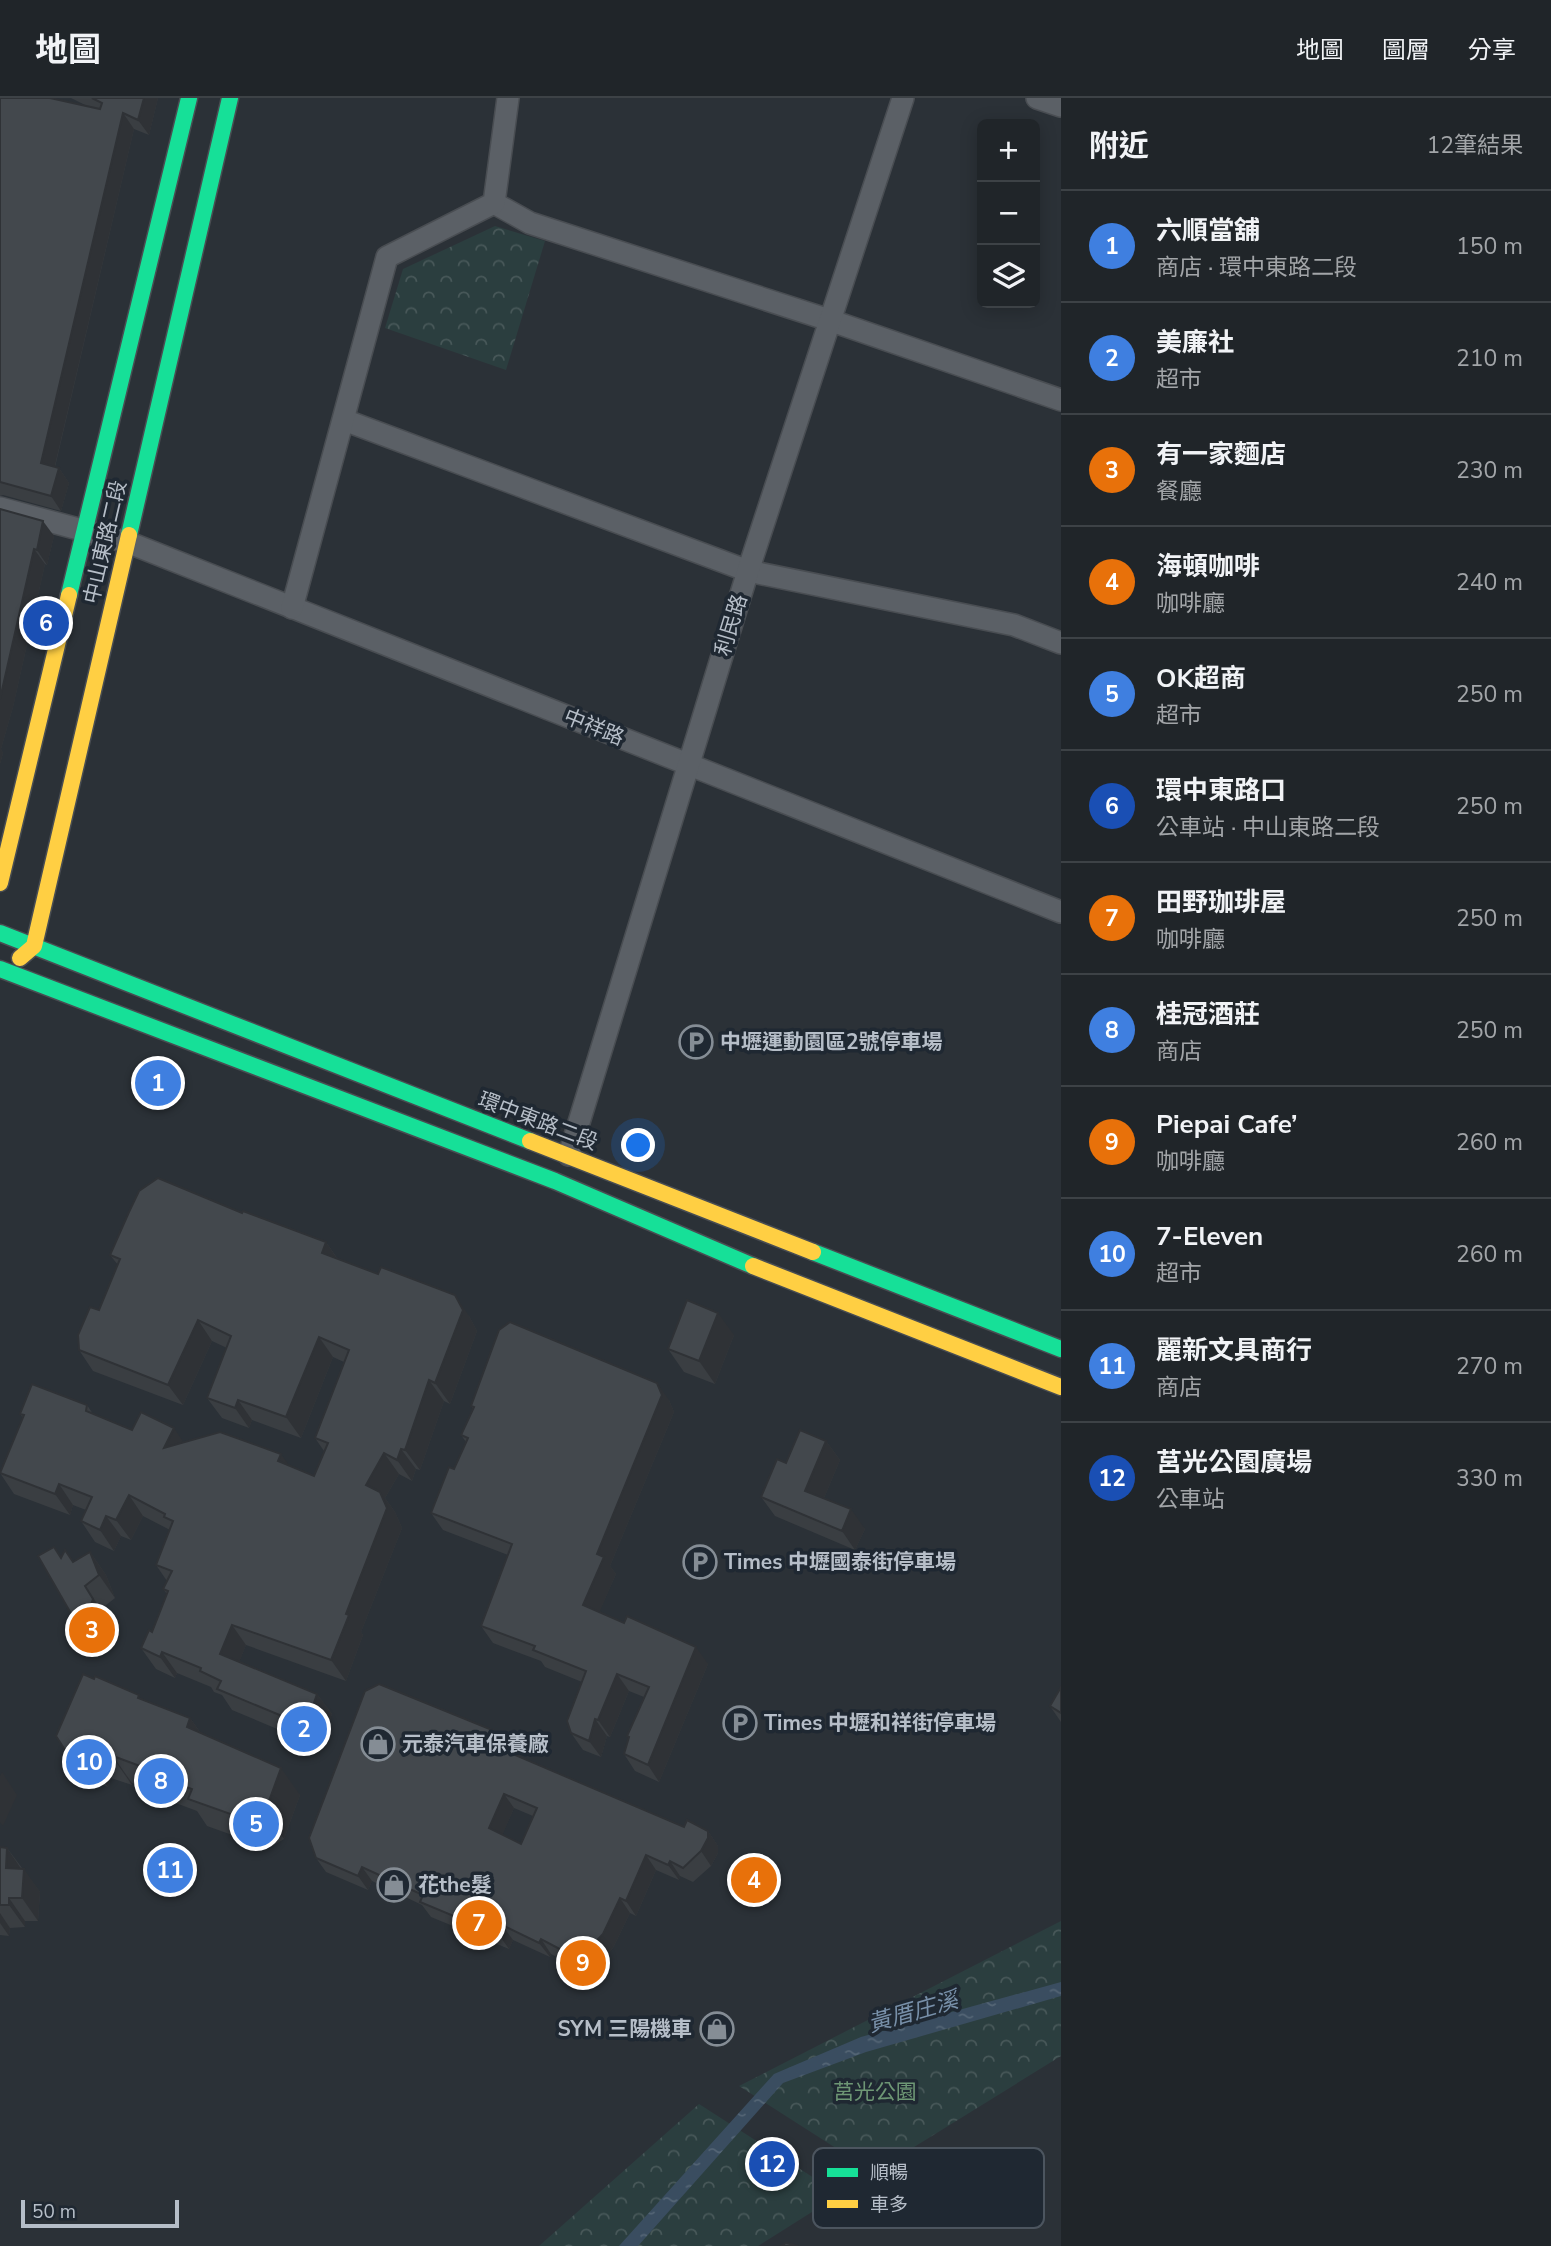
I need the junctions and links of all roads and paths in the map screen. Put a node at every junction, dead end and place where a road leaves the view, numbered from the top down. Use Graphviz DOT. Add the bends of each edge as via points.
graph roads {
  1 [pos="189,98"];
  2 [pos="230,98"];
  3 [pos="508,98"];
  4 [pos="902,98"];
  5 [pos="1037,98"];
  6 [pos="1061,106"];
  7 [pos="494,203"];
  8 [pos="829,320"];
  9 [pos="1061,400"];
  10 [pos="344,420"];
  11 [pos="0,508"];
  12 [pos="85,533"];
  13 [pos="127,542"];
  14 [pos="748,571"];
  15 [pos="292,608"];
  16 [pos="1061,643"];
  17 [pos="688,764"];
  18 [pos="0,883"];
  19 [pos="1061,912"];
  20 [pos="0,933"];
  21 [pos="34,946"];
  22 [pos="1,970"];
  23 [pos="569,1155"];
  24 [pos="1061,1349"];
  25 [pos="1061,1387"];
  1 -- 12 [label="street, 中山東路二段"];
  2 -- 13 [label="street, 中山東路二段"];
  3 -- 7 [label="street"];
  4 -- 8 [label="street, 利民路"];
  5 -- 6 [label="street"];
  7 -- 8 [label="street" via="530,223"];
  7 -- 10 [label="street" via="387,257"];
  8 -- 9 [label="street"];
  8 -- 14 [label="street, 利民路"];
  10 -- 14 [label="street"];
  10 -- 15 [label="street"];
  11 -- 12 [label="street, 中祥路"];
  12 -- 13 [label="street, 中祥路"];
  12 -- 18 [label="street, 中山東路二段"];
  13 -- 15 [label="street, 中祥路"];
  13 -- 21 [label="street, 中山東路二段"];
  14 -- 16 [label="street" via="1014,625"];
  14 -- 17 [label="street, 利民路"];
  15 -- 17 [label="street, 中祥路"];
  17 -- 19 [label="street, 中祥路"];
  17 -- 23 [label="street, 利民路"];
  20 -- 21 [label="street, 環中東路二段"];
  21 -- 22 [label="street"];
  21 -- 23 [label="street, 環中東路二段"];
  22 -- 25 [label="street" via="555,1181 748,1264"];
  23 -- 24 [label="street, 環中東路二段"];
}
